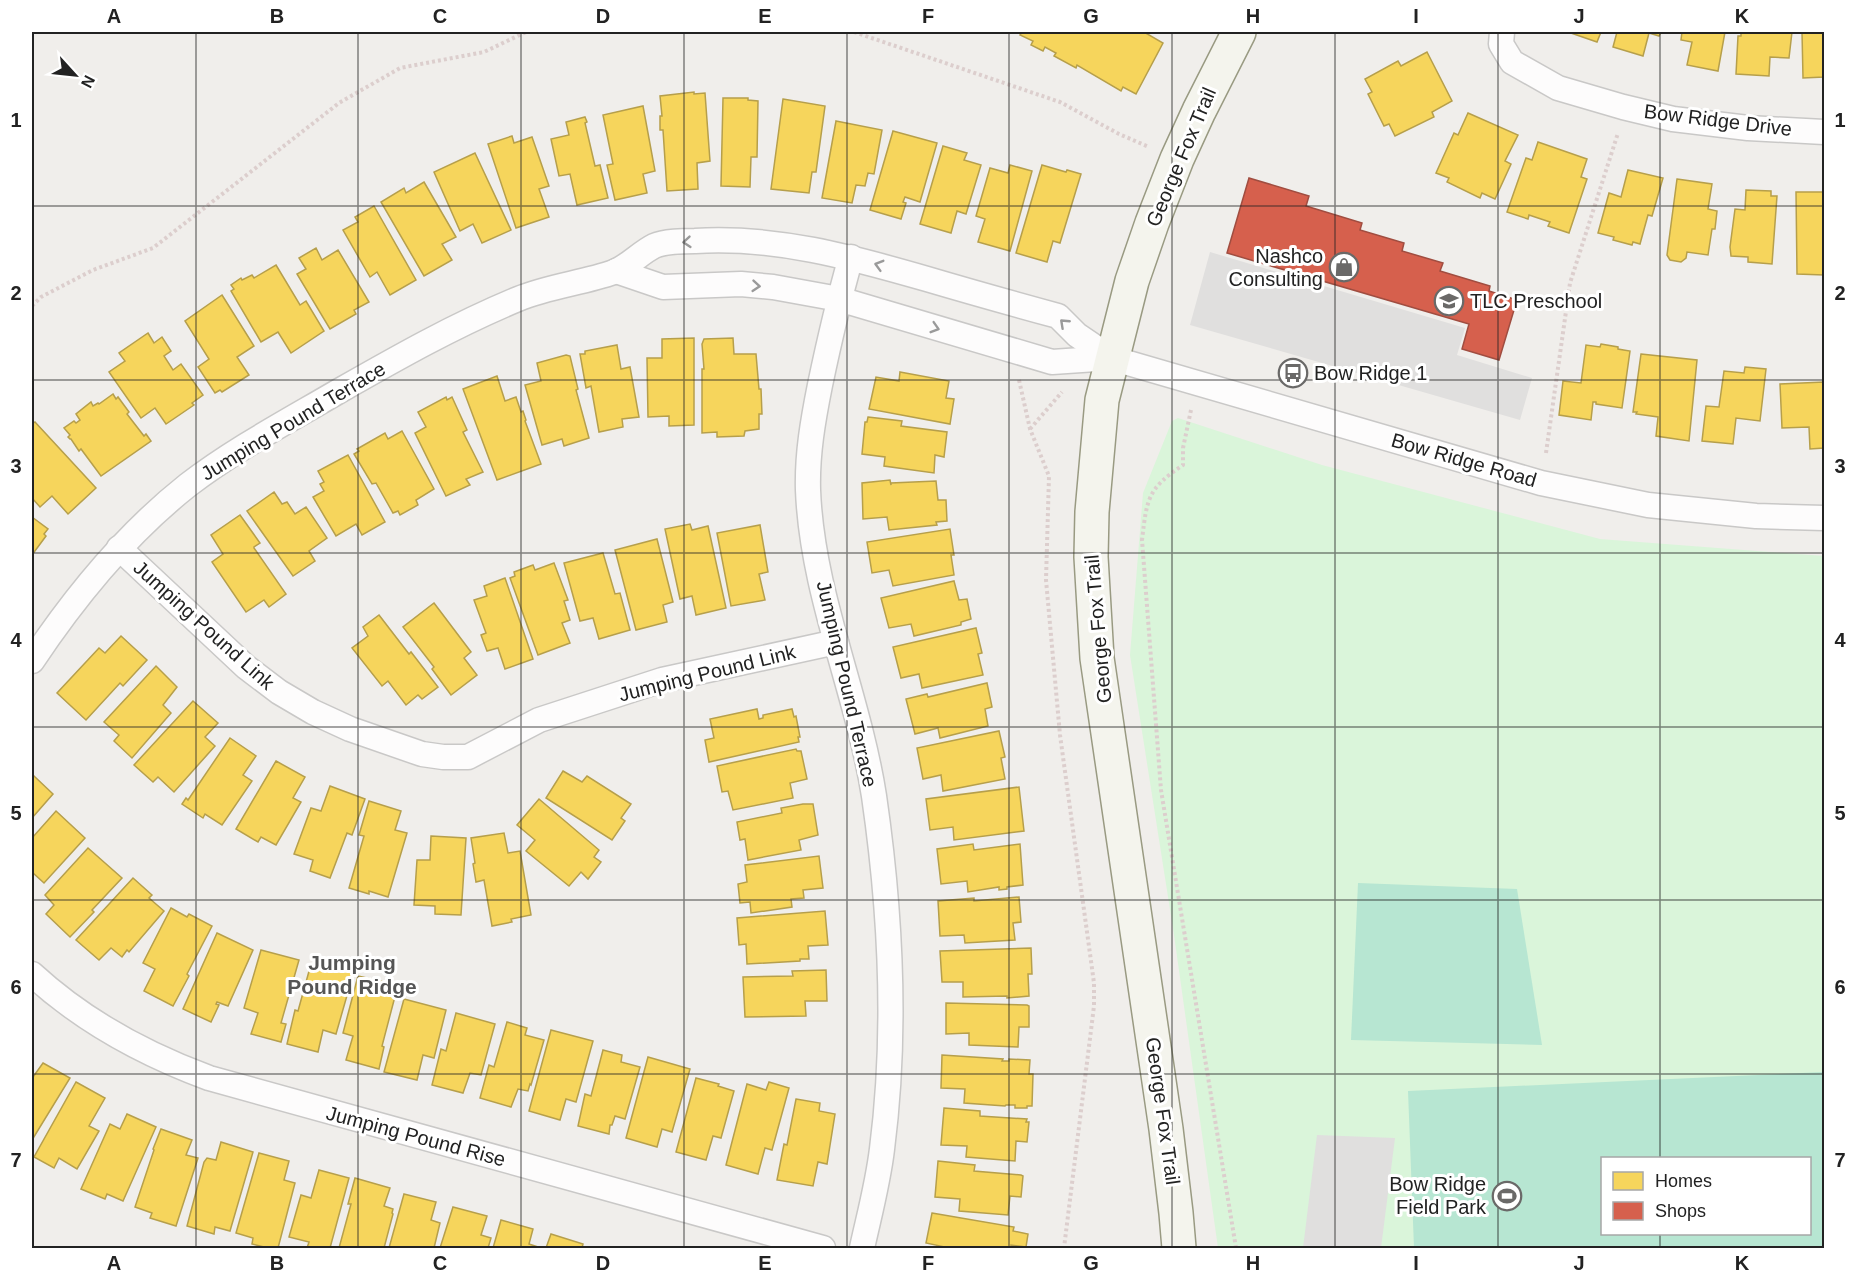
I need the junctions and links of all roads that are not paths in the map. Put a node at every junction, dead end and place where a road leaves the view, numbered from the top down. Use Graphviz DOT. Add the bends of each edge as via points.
graph roads {
  1 [pos="1239,32"];
  2 [pos="1502,32"];
  3 [pos="1824,132"];
  4 [pos="851,257"];
  5 [pos="616,271"];
  6 [pos="839,299"];
  7 [pos="1111,358"];
  8 [pos="1824,518"];
  9 [pos="119,548"];
  10 [pos="836,642"];
  11 [pos="32,660"];
  12 [pos="32,974"];
  13 [pos="824,1248"];
  14 [pos="862,1248"];
  15 [pos="1179,1248"];
  1 -- 7 [label="street, George Fox Trail" via="1177,159 1132,281"];
  2 -- 3 [label="street, Bow Ridge Drive" via="1501,45 1512,62 1558,88 1673,119"];
  4 -- 5 [label="street, Jumping Pound Terrace, one-way" via="778,243 694,241 657,245"];
  4 -- 6 [label="street, Jumping Pound Terrace"];
  7 -- 4 [label="street, Jumping Pound Terrace, one-way" via="1077,335 1058,316"];
  5 -- 6 [label="street, one-way" via="663,287 741,284"];
  5 -- 9 [label="street, Jumping Pound Terrace" via="521,298 416,347 223,460 189,484"];
  6 -- 7 [label="street, one-way" via="1052,362"];
  6 -- 10 [label="street, Jumping Pound Terrace" via="813,423 808,468 812,526"];
  7 -- 8 [label="street, Bow Ridge Road" via="1541,483 1648,505 1756,516"];
  7 -- 15 [label="street, George Fox Trail" via="1102,400 1092,512 1096,658 1166,1129"];
  9 -- 10 [label="street, Jumping Pound Link" via="246,667 279,692 350,729 422,754 468,757 539,720 662,680"];
  9 -- 11 [label="street, Jumping Pound Terrace" via="75,598"];
  10 -- 14 [label="street, Jumping Pound Terrace" via="864,742 873,794 889,966 891,1036 887,1104 879,1170"];
  12 -- 13 [label="street, Jumping Pound Rise" via="64,1002 120,1038 209,1078"];
}
